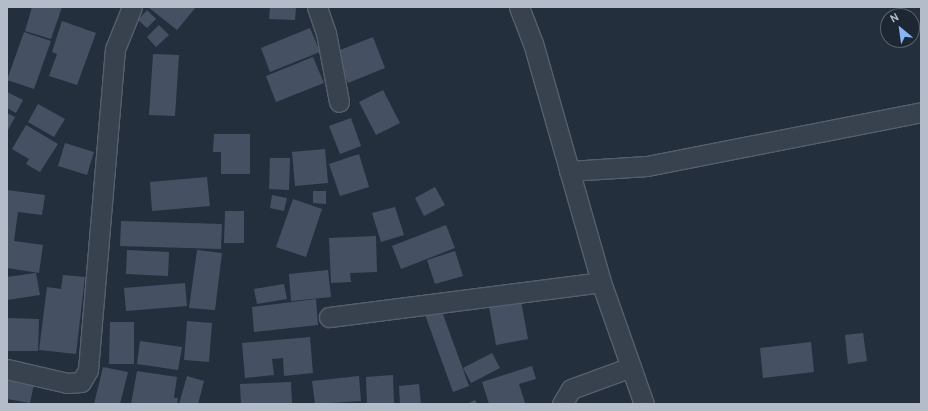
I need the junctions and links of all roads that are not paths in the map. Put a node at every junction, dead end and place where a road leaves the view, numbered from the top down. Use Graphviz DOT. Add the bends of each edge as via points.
graph roads {
  1 [pos="132,7"];
  2 [pos="317,7"];
  3 [pos="520,7"];
  4 [pos="339,102"];
  5 [pos="921,112"];
  6 [pos="569,171"];
  7 [pos="601,282"];
  8 [pos="329,317"];
  9 [pos="631,367"];
  10 [pos="7,369"];
  11 [pos="562,404"];
  12 [pos="644,404"];
  1 -- 10 [label="street" via="115,49 88,370 81,382 67,383"];
  2 -- 4 [label="street"];
  3 -- 6 [label="street"];
  5 -- 6 [label="street" via="647,166"];
  6 -- 7 [label="street"];
  7 -- 8 [label="street"];
  7 -- 9 [label="street"];
  9 -- 11 [label="street" via="571,389"];
  9 -- 12 [label="street"];
}
